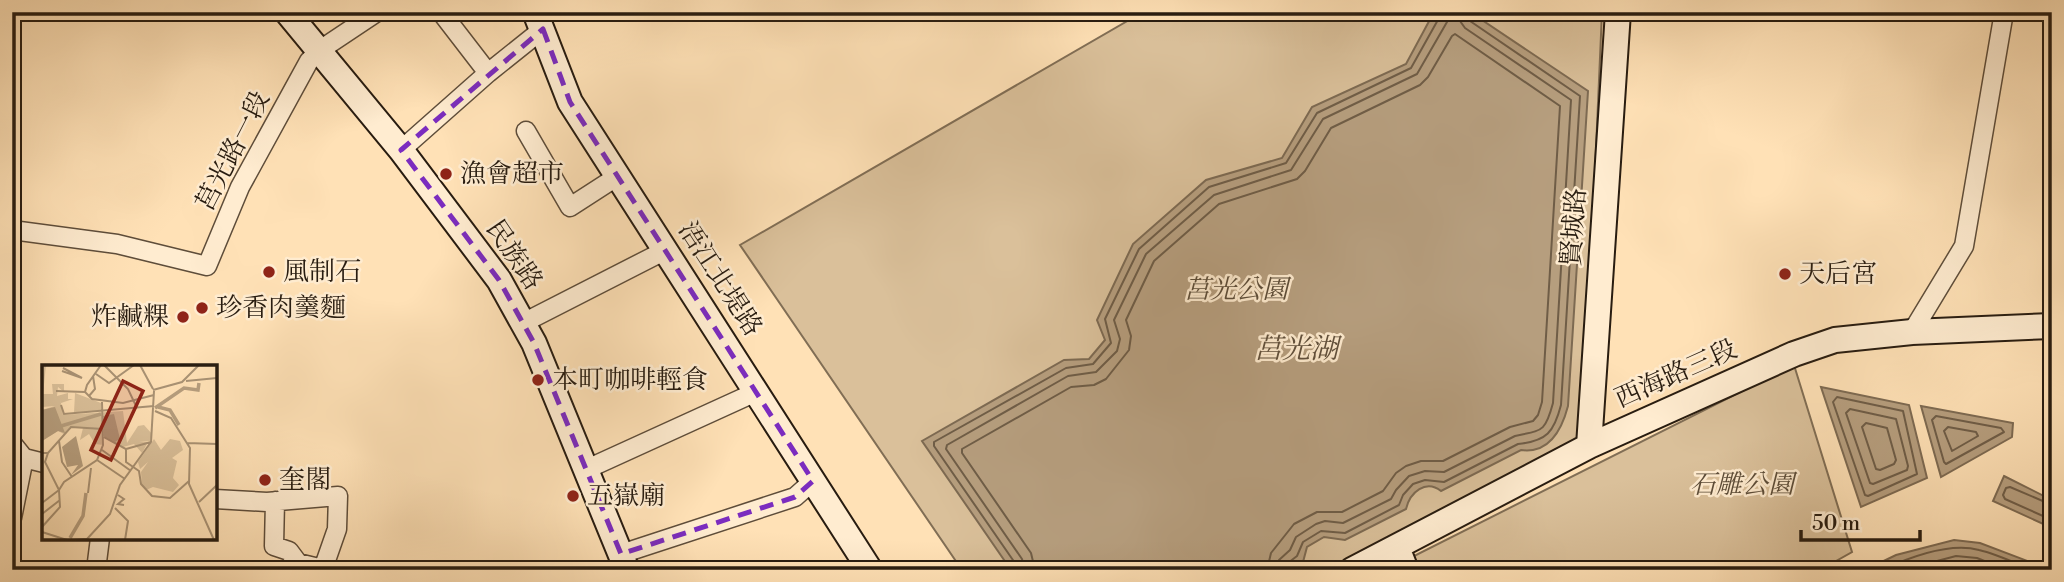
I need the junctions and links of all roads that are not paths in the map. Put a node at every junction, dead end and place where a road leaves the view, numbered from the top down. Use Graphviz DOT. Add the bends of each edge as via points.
graph roads {
  1 [pos="287,12"];
  2 [pos="377,12"];
  3 [pos="441,12"];
  4 [pos="1618,12"];
  5 [pos="2004,12"];
  6 [pos="539,21"];
  7 [pos="314,56"];
  8 [pos="488,73"];
  9 [pos="526,131"];
  10 [pos="401,150"];
  11 [pos="618,176"];
  12 [pos="12,230"];
  13 [pos="666,250"];
  14 [pos="523,323"];
  15 [pos="2052,326"];
  16 [pos="1912,332"];
  17 [pos="756,392"];
  18 [pos="12,443"];
  19 [pos="1589,446"];
  20 [pos="24,458"];
  21 [pos="42,462"];
  22 [pos="587,469"];
  23 [pos="813,481"];
  24 [pos="217,499"];
  25 [pos="275,501"];
  26 [pos="12,518"];
  27 [pos="100,540"];
  28 [pos="1401,558"];
  29 [pos="624,562"];
  30 [pos="96,570"];
  31 [pos="870,570"];
  32 [pos="1352,570"];
  1 -- 7 [label="main road, 民族路"];
  2 -- 7 [label="street"];
  3 -- 8 [label="street"];
  4 -- 19 [label="main road, 賢城路"];
  5 -- 16 [label="street" via="1964,246"];
  6 -- 8 [label="street"];
  6 -- 11 [label="main road, 浯江北堤路" via="570,102"];
  7 -- 10 [label="main road, 民族路"];
  7 -- 12 [label="street, 莒光路一段" via="240,187 207,266 117,244"];
  8 -- 10 [label="street"];
  9 -- 11 [label="street" via="570,207"];
  10 -- 14 [label="main road, 民族路" via="499,280"];
  11 -- 13 [label="main road, 浯江北堤路"];
  13 -- 14 [label="street"];
  13 -- 17 [label="main road, 浯江北堤路"];
  14 -- 22 [label="main road, 民族路"];
  15 -- 16 [label="main road, 西海路三段"];
  16 -- 19 [label="main road, 西海路三段" via="1835,340 1794,354"];
  17 -- 22 [label="street"];
  17 -- 23 [label="main road, 浯江北堤路"];
  18 -- 20 [label="street"];
  19 -- 28 [label="main road, 西海路三段"];
  20 -- 21 [label="street"];
  20 -- 26 [label="street"];
  22 -- 29 [label="main road, 民族路"];
  23 -- 29 [label="street" via="795,497"];
  23 -- 31 [label="main road, 浯江北堤路"];
  24 -- 25 [label="street"];
  25 -- 25 [label="street" via="338,496 337,529 323,569 298,563 289,551 274,546"];
  27 -- 30 [label="street"];
  28 -- 32 [label="main road, 西海路三段"];
}
